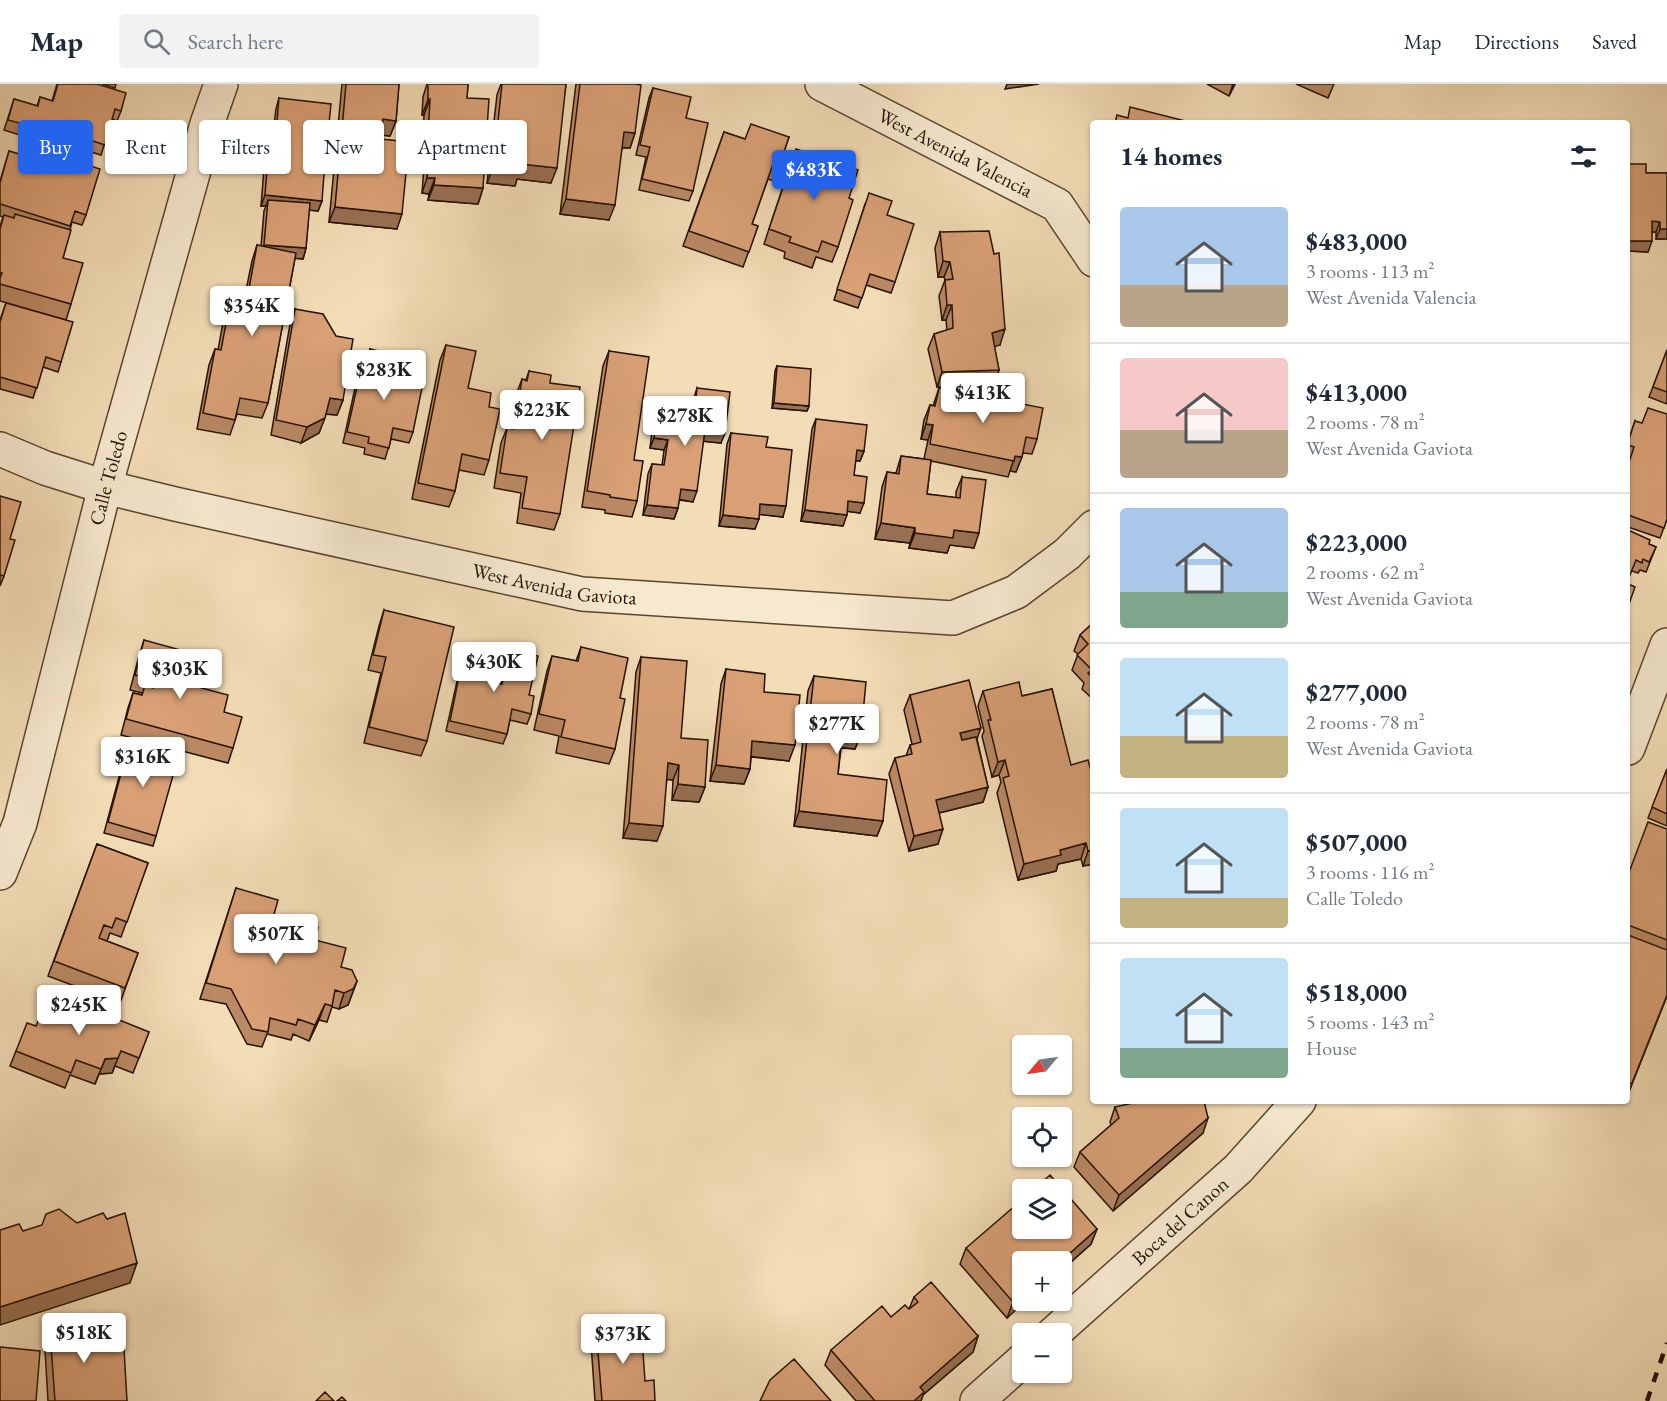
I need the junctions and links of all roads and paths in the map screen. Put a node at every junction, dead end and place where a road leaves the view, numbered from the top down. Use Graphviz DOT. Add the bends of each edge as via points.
graph roads {
  1 [pos="220,84"];
  2 [pos="822,84"];
  3 [pos="1090,254"];
  4 [pos="0,449"];
  5 [pos="105,487"];
  6 [pos="1090,531"];
  7 [pos="1667,645"];
  8 [pos="1630,743"];
  9 [pos="10,820"];
  10 [pos="0,873"];
  11 [pos="1296,1104"];
  12 [pos="1065,1323"];
  13 [pos="1012,1370"];
  14 [pos="977,1401"];
  1 -- 5 [label="street, Calle Toledo"];
  2 -- 3 [label="street, West Avenida Valencia" via="1057,205"];
  4 -- 5 [label="street, West Avenida Gaviota"];
  5 -- 6 [label="street, West Avenida Gaviota" via="582,594 953,618 1016,592 1067,554"];
  5 -- 9 [label="street, Calle Toledo"];
  7 -- 8 [label="street"];
  9 -- 10 [label="street, Calle Toledo"];
  11 -- 12 [label="street, Boca del Canon" via="1238,1169"];
  13 -- 14 [label="street"];
}
